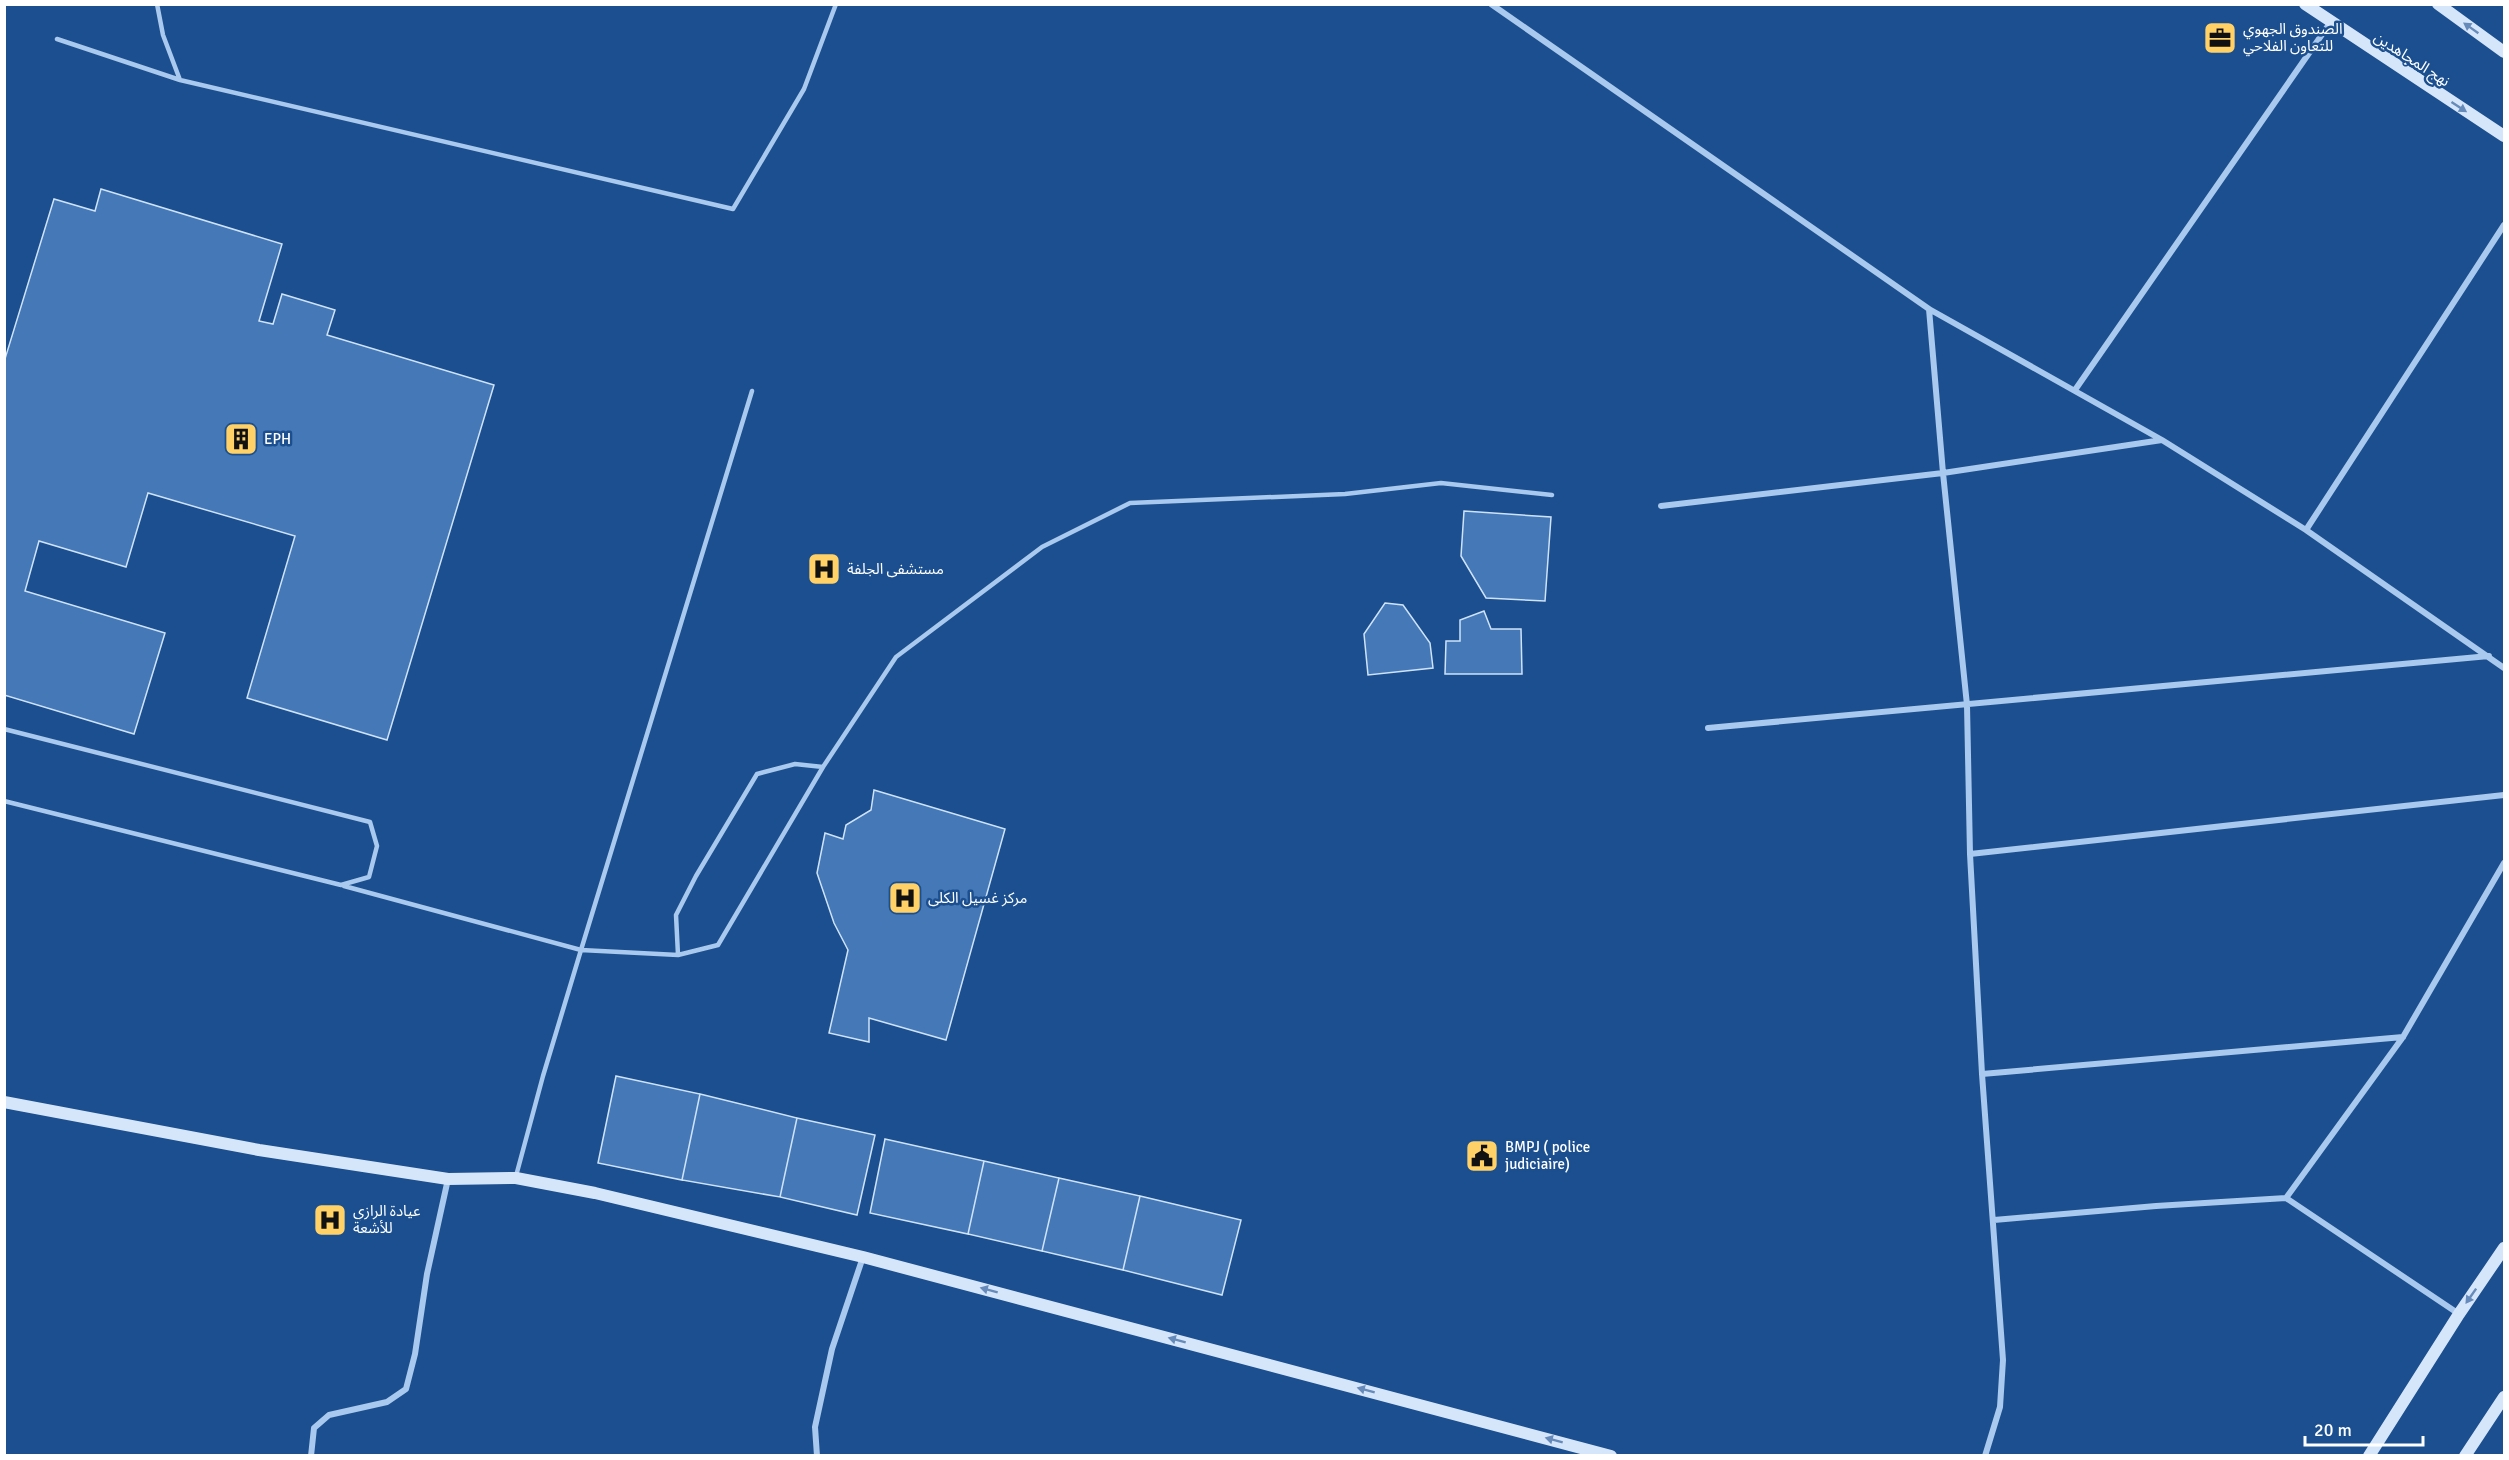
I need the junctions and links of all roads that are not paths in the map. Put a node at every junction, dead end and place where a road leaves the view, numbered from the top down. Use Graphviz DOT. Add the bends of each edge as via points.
graph roads {
  1 [pos="157,4"];
  2 [pos="836,4"];
  3 [pos="1491,4"];
  4 [pos="2305,4"];
  5 [pos="2438,4"];
  6 [pos="2330,23"];
  7 [pos="57,39"];
  8 [pos="2505,52"];
  9 [pos="180,80"];
  10 [pos="2505,136"];
  11 [pos="2505,225"];
  12 [pos="1929,309"];
  13 [pos="2075,390"];
  14 [pos="753,391"];
  15 [pos="2162,440"];
  16 [pos="1943,473"];
  17 [pos="1552,495"];
  18 [pos="1661,506"];
  19 [pos="2306,530"];
  20 [pos="2490,656"];
  21 [pos="2505,668"];
  22 [pos="1967,705"];
  23 [pos="1708,728"];
  24 [pos="4,729"];
  25 [pos="823,767"];
  26 [pos="2505,795"];
  27 [pos="4,801"];
  28 [pos="1970,854"];
  29 [pos="2505,863"];
  30 [pos="341,885"];
  31 [pos="581,950"];
  32 [pos="678,955"];
  33 [pos="2403,1037"];
  34 [pos="1982,1074"];
  35 [pos="4,1102"];
  36 [pos="516,1178"];
  37 [pos="448,1179"];
  38 [pos="2286,1198"];
  39 [pos="1994,1220"];
  40 [pos="2505,1248"];
  41 [pos="862,1257"];
  42 [pos="2459,1314"];
  43 [pos="2505,1397"];
  44 [pos="311,1455"];
  45 [pos="817,1455"];
  46 [pos="1611,1455"];
  47 [pos="1985,1455"];
  48 [pos="2369,1455"];
  49 [pos="2465,1455"];
  1 -- 9 [label="lane" via="163,35"];
  2 -- 9 [label="lane" via="804,89 733,209"];
  3 -- 12 [label="street"];
  4 -- 6 [label="street, نهج المجاهدين"];
  8 -- 5 [label="street, one-way"];
  6 -- 10 [label="street, نهج المجاهدين, one-way"];
  6 -- 13 [label="street"];
  7 -- 9 [label="lane"];
  11 -- 19 [label="street"];
  12 -- 13 [label="street"];
  12 -- 16 [label="street"];
  13 -- 15 [label="street"];
  14 -- 31 [label="lane"];
  15 -- 16 [label="street"];
  15 -- 19 [label="street"];
  16 -- 18 [label="street"];
  16 -- 22 [label="street"];
  17 -- 25 [label="lane" via="1441,483 1345,494 1130,503 1042,547 896,657"];
  19 -- 20 [label="street"];
  20 -- 21 [label="street"];
  20 -- 22 [label="street"];
  22 -- 23 [label="street"];
  22 -- 28 [label="street"];
  24 -- 30 [label="lane" via="370,822 377,846 369,878"];
  25 -- 32 [label="lane" via="718,945"];
  25 -- 32 [label="lane" via="795,764 757,774 676,915"];
  26 -- 28 [label="street"];
  27 -- 30 [label="lane"];
  28 -- 34 [label="street"];
  29 -- 33 [label="street"];
  30 -- 31 [label="lane"];
  31 -- 32 [label="lane"];
  31 -- 36 [label="lane"];
  33 -- 34 [label="street"];
  33 -- 38 [label="street"];
  34 -- 39 [label="street"];
  35 -- 37 [label="street" via="259,1150"];
  36 -- 37 [label="street"];
  36 -- 41 [label="street"];
  37 -- 44 [label="street" via="406,1389 387,1402 329,1414 314,1428"];
  38 -- 39 [label="street"];
  38 -- 42 [label="street"];
  39 -- 47 [label="street" via="2003,1360 2000,1407"];
  40 -- 42 [label="street, one-way"];
  41 -- 45 [label="street" via="831,1349 815,1427"];
  46 -- 41 [label="street, one-way"];
  42 -- 48 [label="street"];
  43 -- 49 [label="street"];
}
